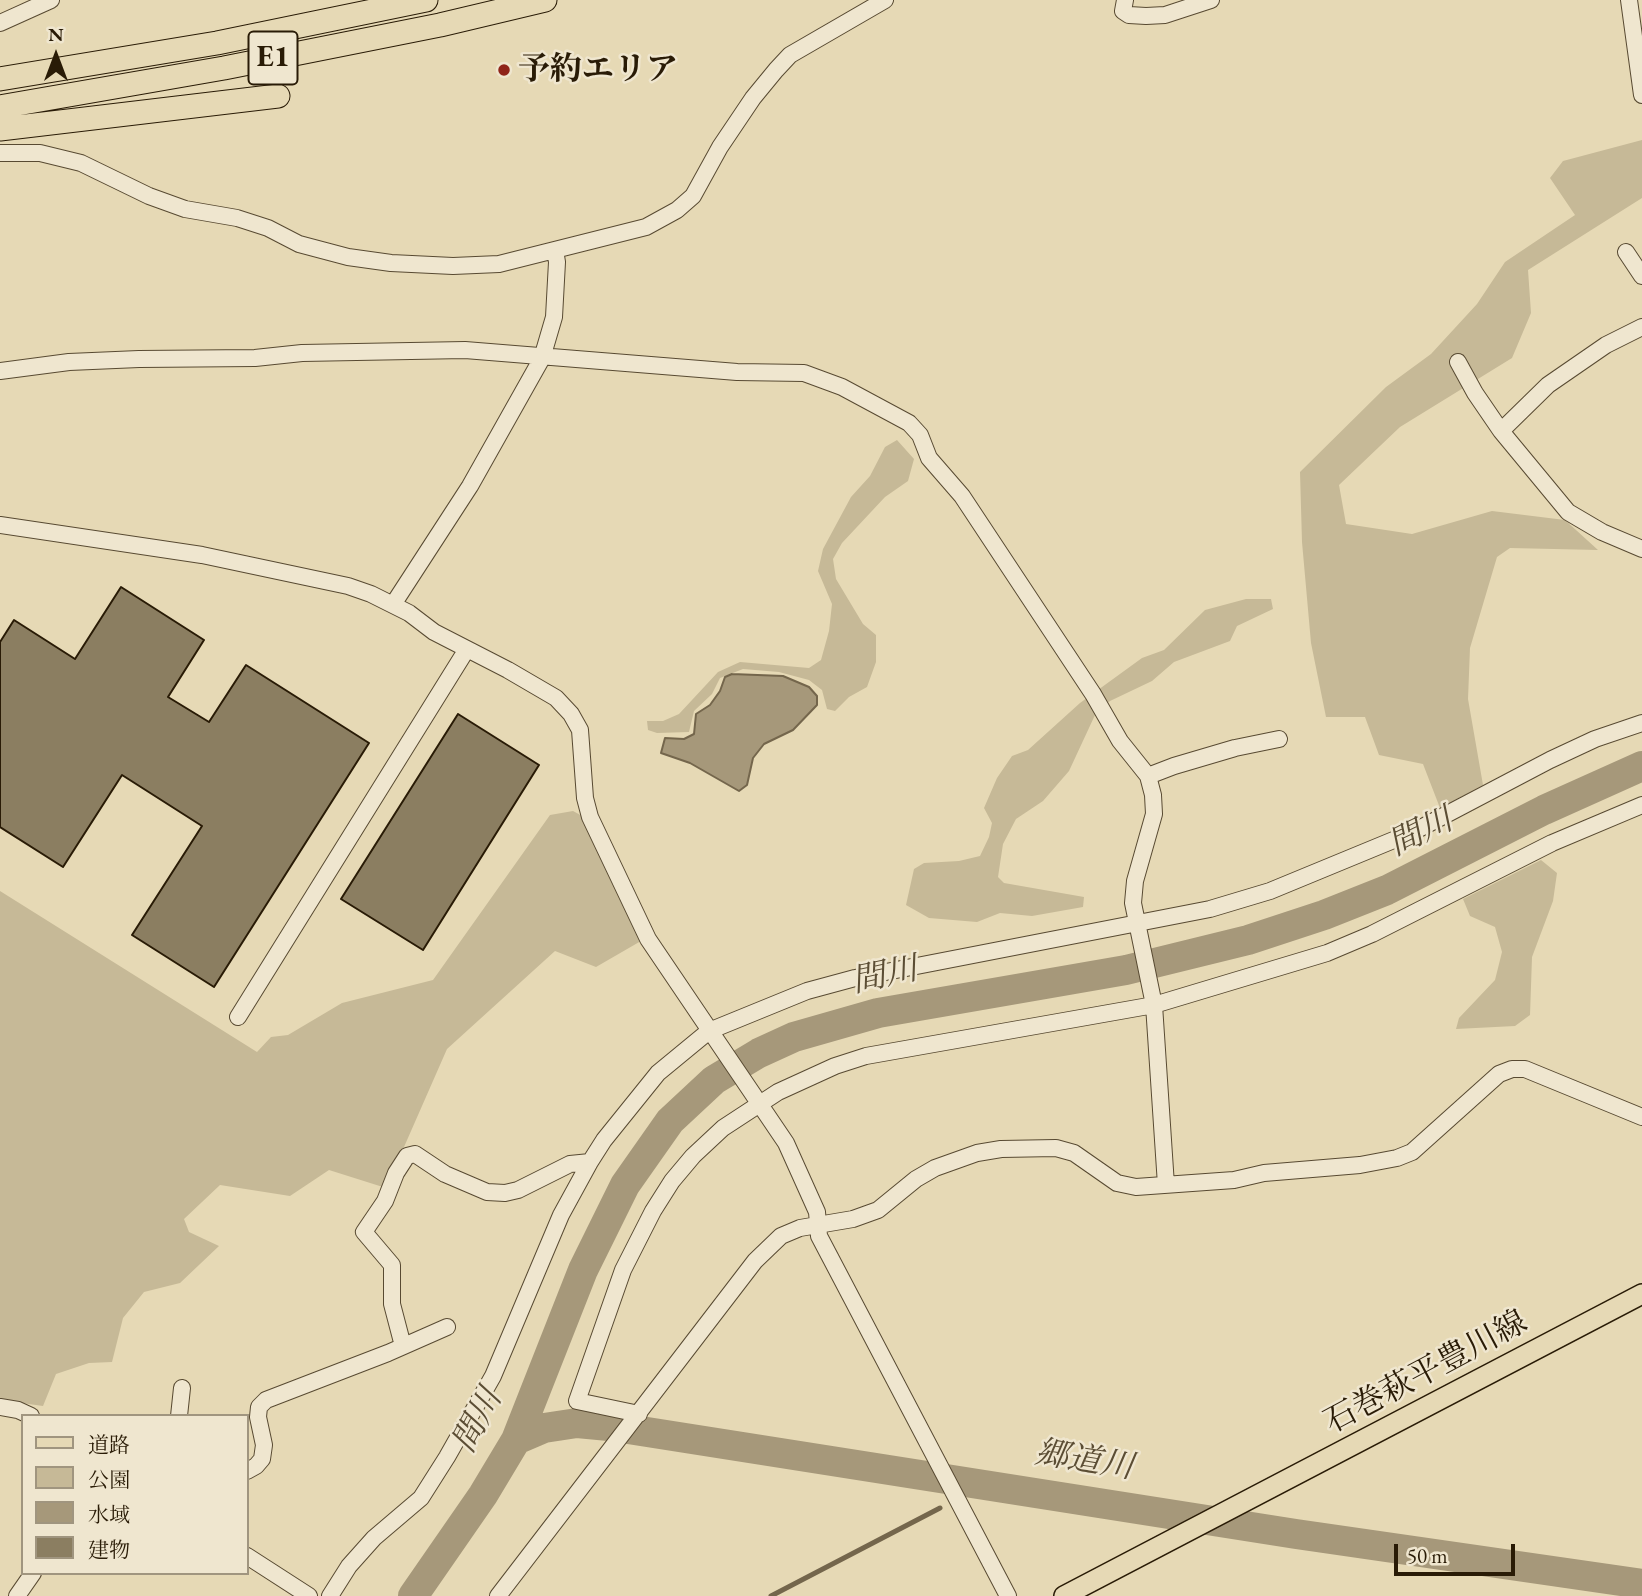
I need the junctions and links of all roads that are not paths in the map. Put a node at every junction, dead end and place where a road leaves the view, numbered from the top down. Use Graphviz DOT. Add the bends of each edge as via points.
graph roads {
  1 [pos="51,0"];
  2 [pos="426,0"];
  3 [pos="545,0"];
  4 [pos="885,0"];
  5 [pos="1125,0"];
  6 [pos="1211,0"];
  7 [pos="1629,0"];
  8 [pos="28,5"];
  9 [pos="0,23"];
  10 [pos="0,79"];
  11 [pos="1642,95"];
  12 [pos="278,96"];
  13 [pos="0,107"];
  14 [pos="0,129"];
  15 [pos="0,153"];
  16 [pos="555,250"];
  17 [pos="1626,252"];
  18 [pos="1642,276"];
  19 [pos="1642,327"];
  20 [pos="542,358"];
  21 [pos="1458,362"];
  22 [pos="0,371"];
  23 [pos="1501,431"];
  24 [pos="0,525"];
  25 [pos="1642,549"];
  26 [pos="394,603"];
  27 [pos="467,649"];
  28 [pos="1642,723"];
  29 [pos="1279,739"];
  30 [pos="1148,776"];
  31 [pos="1642,805"];
  32 [pos="1137,928"];
  33 [pos="1153,1002"];
  34 [pos="238,1017"];
  35 [pos="711,1033"];
  36 [pos="756,1101"];
  37 [pos="1642,1117"];
  38 [pos="590,1161"];
  39 [pos="1166,1185"];
  40 [pos="818,1224"];
  41 [pos="1642,1294"];
  42 [pos="447,1327"];
  43 [pos="403,1346"];
  44 [pos="182,1388"];
  45 [pos="0,1407"];
  46 [pos="27,1414"];
  47 [pos="179,1414"];
  48 [pos="638,1415"];
  49 [pos="248,1470"];
  50 [pos="248,1557"];
  51 [pos="32,1575"];
  52 [pos="17,1596"];
  53 [pos="309,1596"];
  54 [pos="330,1596"];
  55 [pos="498,1596"];
  56 [pos="1008,1596"];
  57 [pos="1064,1596"];
  1 -- 8 [label="street"];
  2 -- 10 [label="highway, E1" via="217,43"];
  3 -- 13 [label="highway, E1" via="440,25"];
  4 -- 16 [label="street" via="790,55 776,69 720,147 693,196 677,210 646,227"];
  5 -- 6 [label="street" via="1123,11 1146,16 1165,15"];
  7 -- 11 [label="street"];
  8 -- 9 [label="street"];
  12 -- 14 [label="highway"];
  15 -- 16 [label="street" via="40,153 81,163 184,209 237,218 299,244 348,257 453,266 499,264"];
  16 -- 20 [label="street" via="554,317"];
  17 -- 18 [label="street"];
  19 -- 23 [label="street" via="1606,345 1548,385"];
  20 -- 22 [label="street" via="465,351 302,354 81,361"];
  20 -- 26 [label="street" via="470,486"];
  20 -- 30 [label="street" via="804,373 842,387 909,423 920,435 929,458 962,496 1120,741"];
  21 -- 23 [label="street"];
  23 -- 25 [label="street" via="1568,512"];
  24 -- 26 [label="street" via="202,555 348,586"];
  26 -- 27 [label="street"];
  27 -- 34 [label="street"];
  27 -- 35 [label="street" via="556,698 571,714 580,730 590,817 649,939"];
  28 -- 32 [label="street" via="1595,739 1413,832 1306,877"];
  29 -- 30 [label="street"];
  30 -- 32 [label="street" via="1154,814 1135,881"];
  31 -- 33 [label="street" via="1552,843 1327,953"];
  32 -- 33 [label="street"];
  32 -- 35 [label="street" via="855,978 807,991"];
  33 -- 36 [label="street" via="866,1056"];
  33 -- 39 [label="street"];
  35 -- 36 [label="street"];
  35 -- 38 [label="street" via="659,1073"];
  36 -- 40 [label="street" via="786,1143"];
  36 -- 48 [label="street" via="672,1181 623,1270 577,1401"];
  37 -- 39 [label="street" via="1525,1069 1512,1069 1499,1074 1412,1152 1397,1158"];
  38 -- 43 [label="street" via="570,1164 505,1193 487,1192 445,1174 415,1154 407,1156 364,1232 392,1265 392,1304"];
  38 -- 54 [label="street" via="561,1215 493,1376 447,1457 421,1498 374,1538"];
  39 -- 40 [label="street" via="1125,1186 1074,1153 1056,1148 1001,1149 935,1168 878,1210"];
  40 -- 48 [label="street" via="781,1236 755,1261"];
  40 -- 56 [label="street" via="820,1236"];
  41 -- 57 [label="main road, 石巻萩平豊川線"];
  42 -- 43 [label="street"];
  43 -- 49 [label="street" via="266,1400 258,1417 262,1459"];
  44 -- 47 [label="street"];
  45 -- 46 [label="street"];
  48 -- 55 [label="street"];
  50 -- 53 [label="street"];
  51 -- 52 [label="street"];
}
